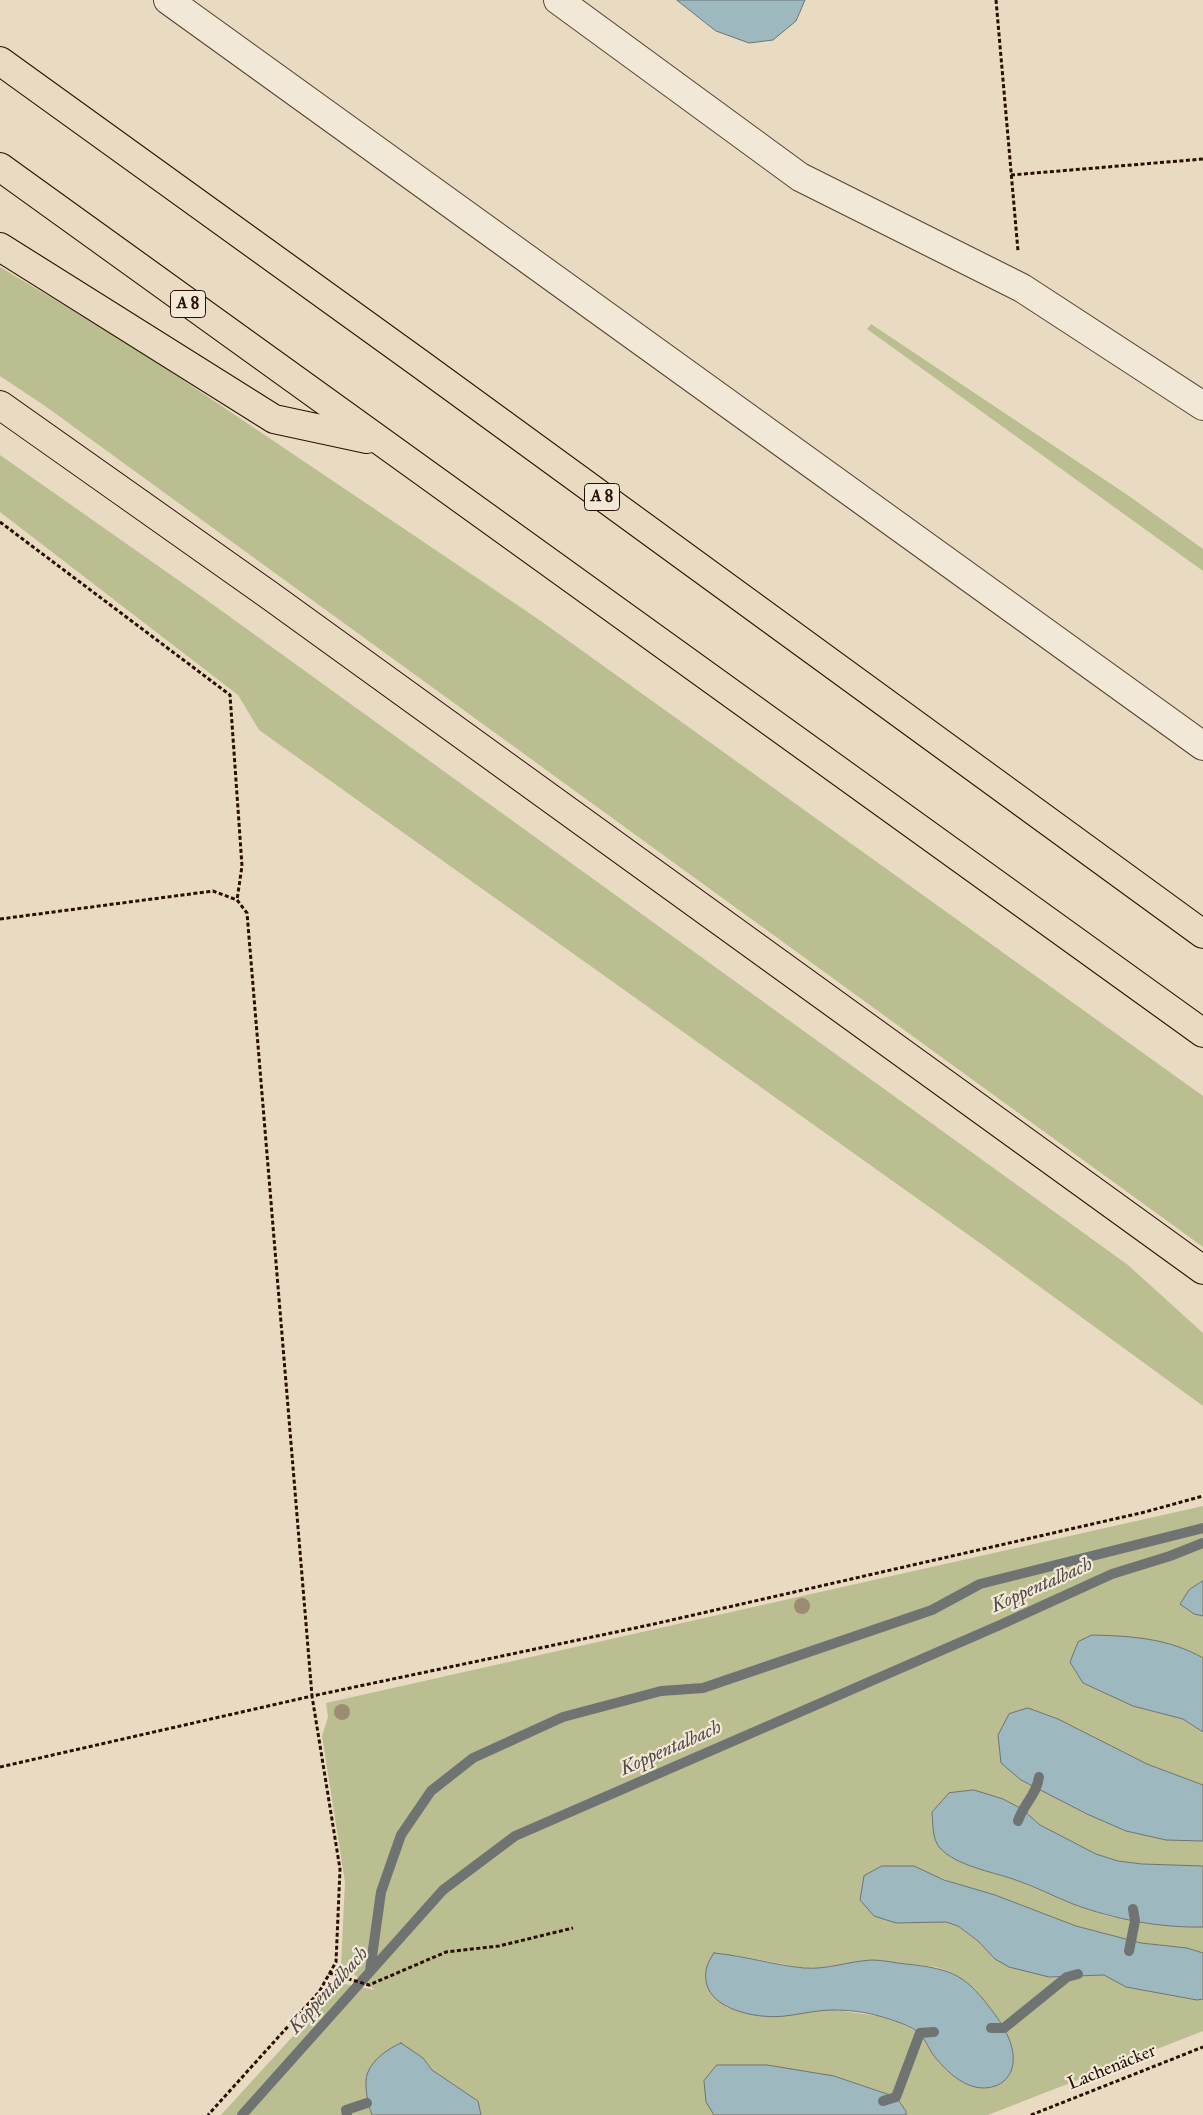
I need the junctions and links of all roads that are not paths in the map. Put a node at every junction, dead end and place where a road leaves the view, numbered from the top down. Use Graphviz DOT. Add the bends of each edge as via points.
graph roads {
  1 [pos="168,0"];
  2 [pos="558,0"];
  3 [pos="0,61"];
  4 [pos="0,167"];
  5 [pos="0,248"];
  6 [pos="0,405"];
  7 [pos="1203,406"];
  8 [pos="376,441"];
  9 [pos="1203,746"];
  10 [pos="1203,934"];
  11 [pos="1203,1033"];
  12 [pos="1203,1270"];
  1 -- 9 [label="lane"];
  2 -- 7 [label="lane" via="800,177 1022,288"];
  3 -- 10 [label="highway, A 8"];
  4 -- 8 [label="highway, A 8"];
  5 -- 8 [label="highway, A 8" via="274,419"];
  6 -- 12 [label="highway" via="269,595"];
  8 -- 11 [label="highway, A 8"];
}
